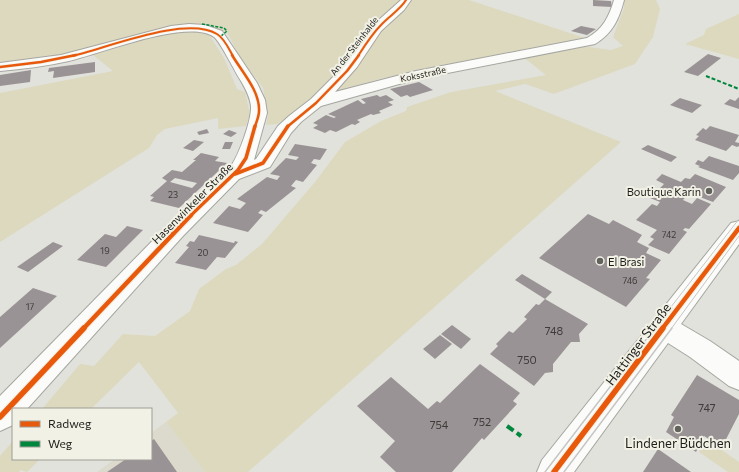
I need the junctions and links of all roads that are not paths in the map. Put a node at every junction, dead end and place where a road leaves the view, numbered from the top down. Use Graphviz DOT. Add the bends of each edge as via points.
graph roads {
  1 [pos="406,0"];
  2 [pos="619,0"];
  3 [pos="0,67"];
  4 [pos="316,103"];
  5 [pos="234,175"];
  6 [pos="739,228"];
  7 [pos="664,327"];
  8 [pos="739,377"];
  9 [pos="0,417"];
  10 [pos="554,472"];
  1 -- 4 [label="street, An der Steinhalde" via="381,24 347,71"];
  2 -- 4 [label="street, Koksstraße" via="616,15 605,33 591,41 416,75"];
  3 -- 5 [label="street, Hasenwinkeler Straße" via="74,56 172,29 197,28 217,33 254,90 259,106 246,158"];
  4 -- 5 [label="street, Koksstraße" via="284,130 263,163"];
  5 -- 9 [label="street, Hasenwinkeler Straße" via="186,220"];
  6 -- 7 [label="street, Hattinger Straße"];
  7 -- 8 [label="street"];
  7 -- 10 [label="street, Hattinger Straße"];
}
